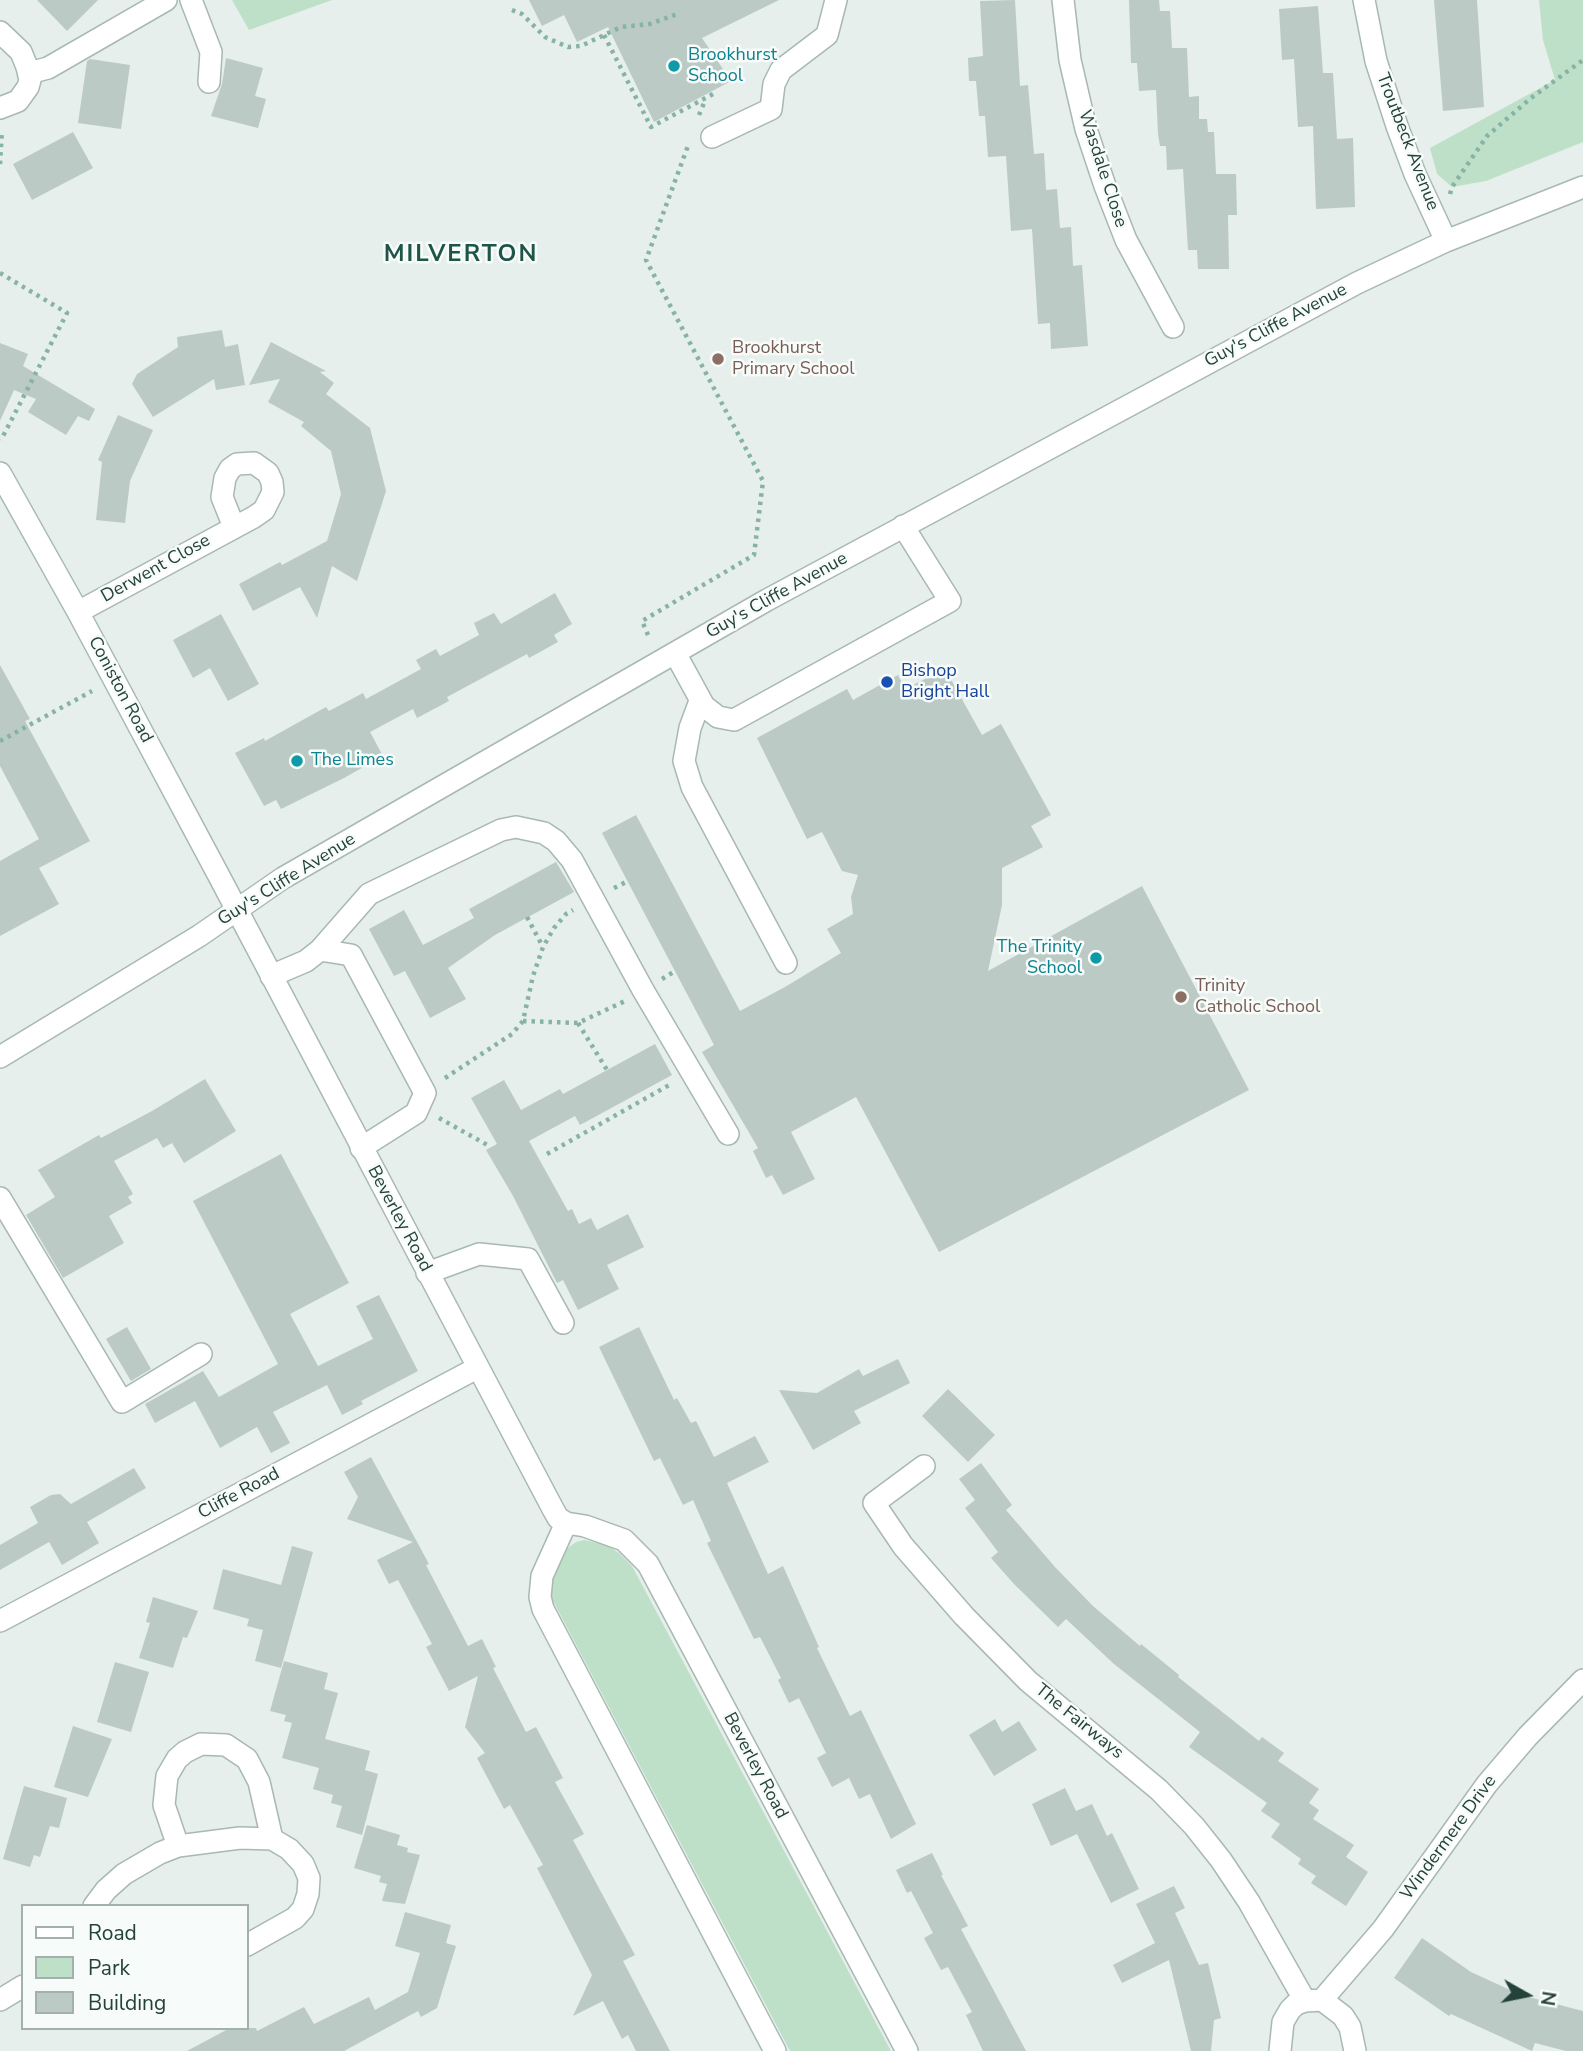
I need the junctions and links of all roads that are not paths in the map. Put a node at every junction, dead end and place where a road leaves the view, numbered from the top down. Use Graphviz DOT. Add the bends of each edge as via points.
graph roads {
  1 [pos="166,0"];
  2 [pos="191,0"];
  3 [pos="836,0"];
  4 [pos="1063,0"];
  5 [pos="1364,0"];
  6 [pos="0,32"];
  7 [pos="29,73"];
  8 [pos="209,82"];
  9 [pos="0,108"];
  10 [pos="712,137"];
  11 [pos="1583,187"];
  12 [pos="1446,241"];
  13 [pos="1173,327"];
  14 [pos="0,473"];
  15 [pos="903,526"];
  16 [pos="234,527"];
  17 [pos="78,612"];
  18 [pos="675,653"];
  19 [pos="700,701"];
  20 [pos="237,910"];
  21 [pos="320,950"];
  22 [pos="786,962"];
  23 [pos="271,976"];
  24 [pos="0,1057"];
  25 [pos="728,1134"];
  26 [pos="361,1147"];
  27 [pos="0,1198"];
  28 [pos="427,1273"];
  29 [pos="563,1323"];
  30 [pos="201,1354"];
  31 [pos="477,1368"];
  32 [pos="923,1466"];
  33 [pos="566,1523"];
  34 [pos="0,1621"];
  35 [pos="1583,1680"];
  36 [pos="272,1839"];
  37 [pos="178,1846"];
  38 [pos="96,1904"];
  39 [pos="248,1944"];
  40 [pos="21,1987"];
  41 [pos="0,2000"];
  42 [pos="1314,2001"];
  43 [pos="775,2051"];
  44 [pos="907,2051"];
  45 [pos="1280,2051"];
  46 [pos="1356,2051"];
  1 -- 7 [label="street" via="48,68"];
  2 -- 8 [label="street" via="211,52"];
  3 -- 10 [label="street" via="827,35 780,70 771,109"];
  4 -- 13 [label="street, Wasdale Close" via="1070,60 1105,186 1126,240"];
  5 -- 12 [label="street, Troutbeck Avenue" via="1376,61 1397,126"];
  6 -- 7 [label="street" via="21,52"];
  7 -- 9 [label="street" via="28,87 18,102"];
  11 -- 12 [label="street, Guy's Cliffe Avenue"];
  12 -- 15 [label="street, Guy's Cliffe Avenue" via="1357,283"];
  14 -- 17 [label="street, Coniston Road"];
  15 -- 18 [label="street, Guy's Cliffe Avenue"];
  15 -- 19 [label="street" via="950,601 741,718 718,717"];
  16 -- 17 [label="street, Derwent Close"];
  17 -- 20 [label="street, Coniston Road"];
  18 -- 19 [label="street"];
  18 -- 20 [label="street, Guy's Cliffe Avenue" via="283,878"];
  19 -- 22 [label="street" via="684,761 692,787"];
  20 -- 23 [label="street, Beverley Road"];
  20 -- 24 [label="street, Guy's Cliffe Avenue"];
  21 -- 23 [label="street"];
  21 -- 25 [label="street" via="369,894 501,830 538,831 556,841 572,860"];
  21 -- 26 [label="street" via="351,955 422,1100 409,1119"];
  23 -- 26 [label="street, Beverley Road"];
  26 -- 28 [label="street, Beverley Road"];
  27 -- 30 [label="street" via="122,1402"];
  28 -- 29 [label="street" via="479,1254 528,1259"];
  28 -- 31 [label="street, Beverley Road"];
  31 -- 33 [label="street, Beverley Road" via="558,1518"];
  31 -- 34 [label="street, Cliffe Road"];
  32 -- 42 [label="street, The Fairways" via="874,1503 903,1546 1028,1681 1159,1790 1194,1826"];
  33 -- 43 [label="street" via="542,1576 543,1609"];
  33 -- 44 [label="street, Beverley Road" via="612,1534 631,1545 648,1564"];
  35 -- 42 [label="street, Windermere Drive" via="1487,1784 1383,1928"];
  36 -- 37 [label="street"];
  36 -- 37 [label="street" via="259,1782 247,1759 226,1745 201,1744 177,1759 167,1776 164,1805"];
  36 -- 39 [label="street" via="303,1864 309,1878 308,1894 295,1918"];
  37 -- 38 [label="street" via="124,1874"];
  40 -- 41 [label="street"];
  42 -- 45 [label="street" via="1296,2004 1283,2022"];
  42 -- 46 [label="street, The Fairways" via="1343,2016"];
}
